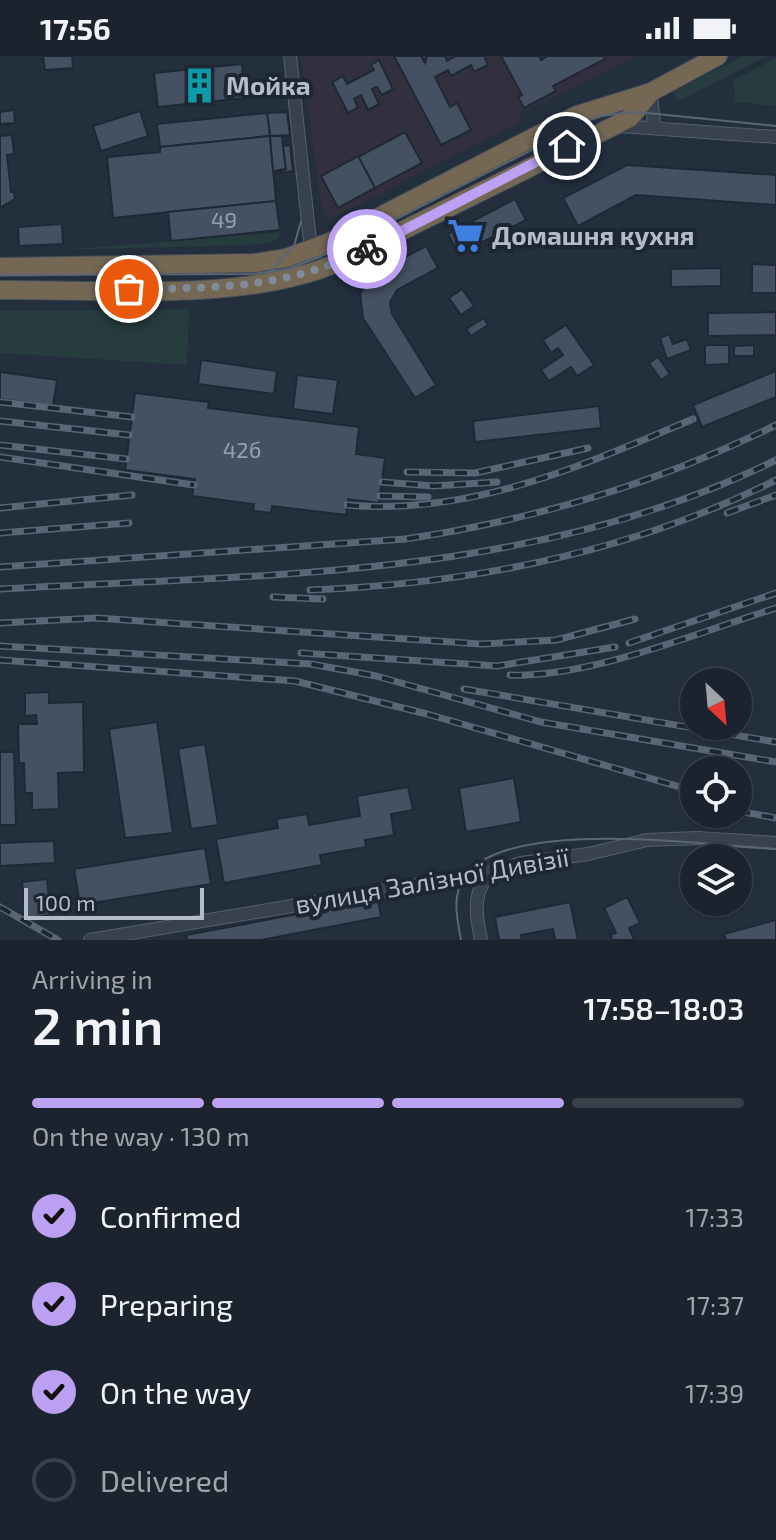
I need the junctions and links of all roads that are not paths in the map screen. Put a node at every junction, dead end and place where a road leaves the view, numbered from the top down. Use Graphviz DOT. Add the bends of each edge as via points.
graph roads {
  1 [pos="290,56"];
  2 [pos="718,56"];
  3 [pos="651,92"];
  4 [pos="654,126"];
  5 [pos="611,127"];
  6 [pos="776,137"];
  7 [pos="311,250"];
  8 [pos="0,267"];
  9 [pos="319,270"];
  10 [pos="0,290"];
  11 [pos="776,843"];
  12 [pos="493,872"];
  13 [pos="90,940"];
  14 [pos="481,940"];
  1 -- 7 [label="street"];
  2 -- 3 [label="highway"];
  3 -- 4 [label="street"];
  3 -- 5 [label="highway" via="637,112"];
  3 -- 7 [label="highway" via="577,115"];
  4 -- 5 [label="street"];
  4 -- 6 [label="street"];
  5 -- 9 [label="highway"];
  7 -- 8 [label="highway" via="254,263"];
  7 -- 9 [label="street"];
  9 -- 10 [label="highway" via="239,287"];
  11 -- 12 [label="street, вулиця Залізної Дивізії" via="647,840"];
  12 -- 13 [label="street, вулиця Залізної Дивізії"];
  12 -- 14 [label="street" via="480,887"];
}
